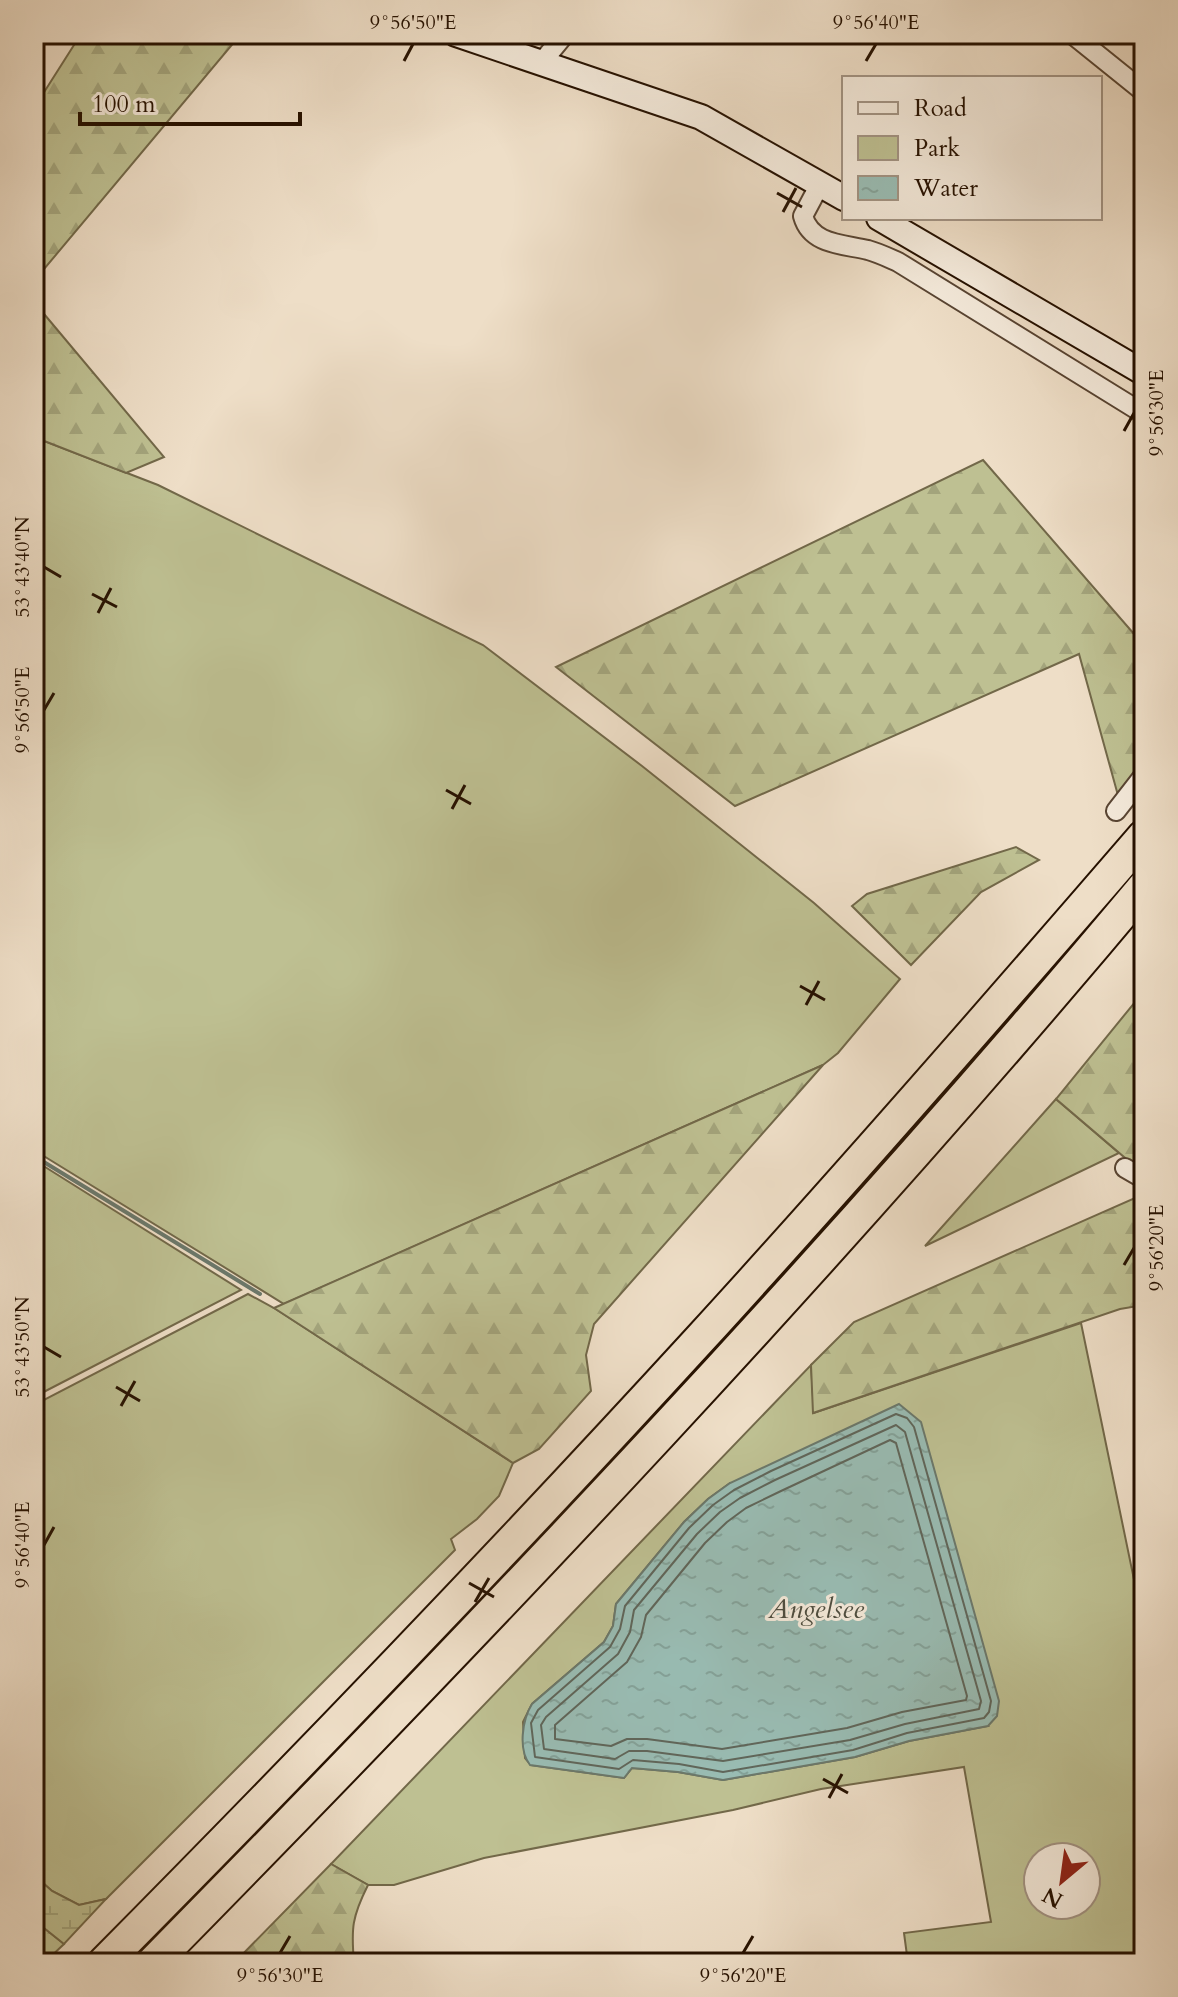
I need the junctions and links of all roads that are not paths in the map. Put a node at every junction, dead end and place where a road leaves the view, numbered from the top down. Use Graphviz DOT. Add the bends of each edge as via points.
graph roads {
  1 [pos="456,34"];
  2 [pos="565,34"];
  3 [pos="1072,34"];
  4 [pos="542,62"];
  5 [pos="1144,92"];
  6 [pos="820,184"];
  7 [pos="842,197"];
  8 [pos="882,220"];
  9 [pos="1144,373"];
  10 [pos="1144,414"];
  11 [pos="1144,775"];
  12 [pos="1116,811"];
  13 [pos="1144,836"];
  14 [pos="1144,887"];
  15 [pos="1125,1168"];
  16 [pos="1144,1179"];
  17 [pos="104,1963"];
  18 [pos="153,1963"];
  1 -- 4 [label="main road"];
  2 -- 4 [label="street"];
  3 -- 5 [label="street"];
  4 -- 6 [label="main road" via="701,117"];
  6 -- 7 [label="main road"];
  6 -- 10 [label="street" via="803,216 815,235 898,262"];
  8 -- 9 [label="main road"];
  11 -- 12 [label="street"];
  13 -- 17 [label="highway" via="700,1340"];
  14 -- 18 [label="highway" via="727,1363"];
  15 -- 16 [label="street"];
}
